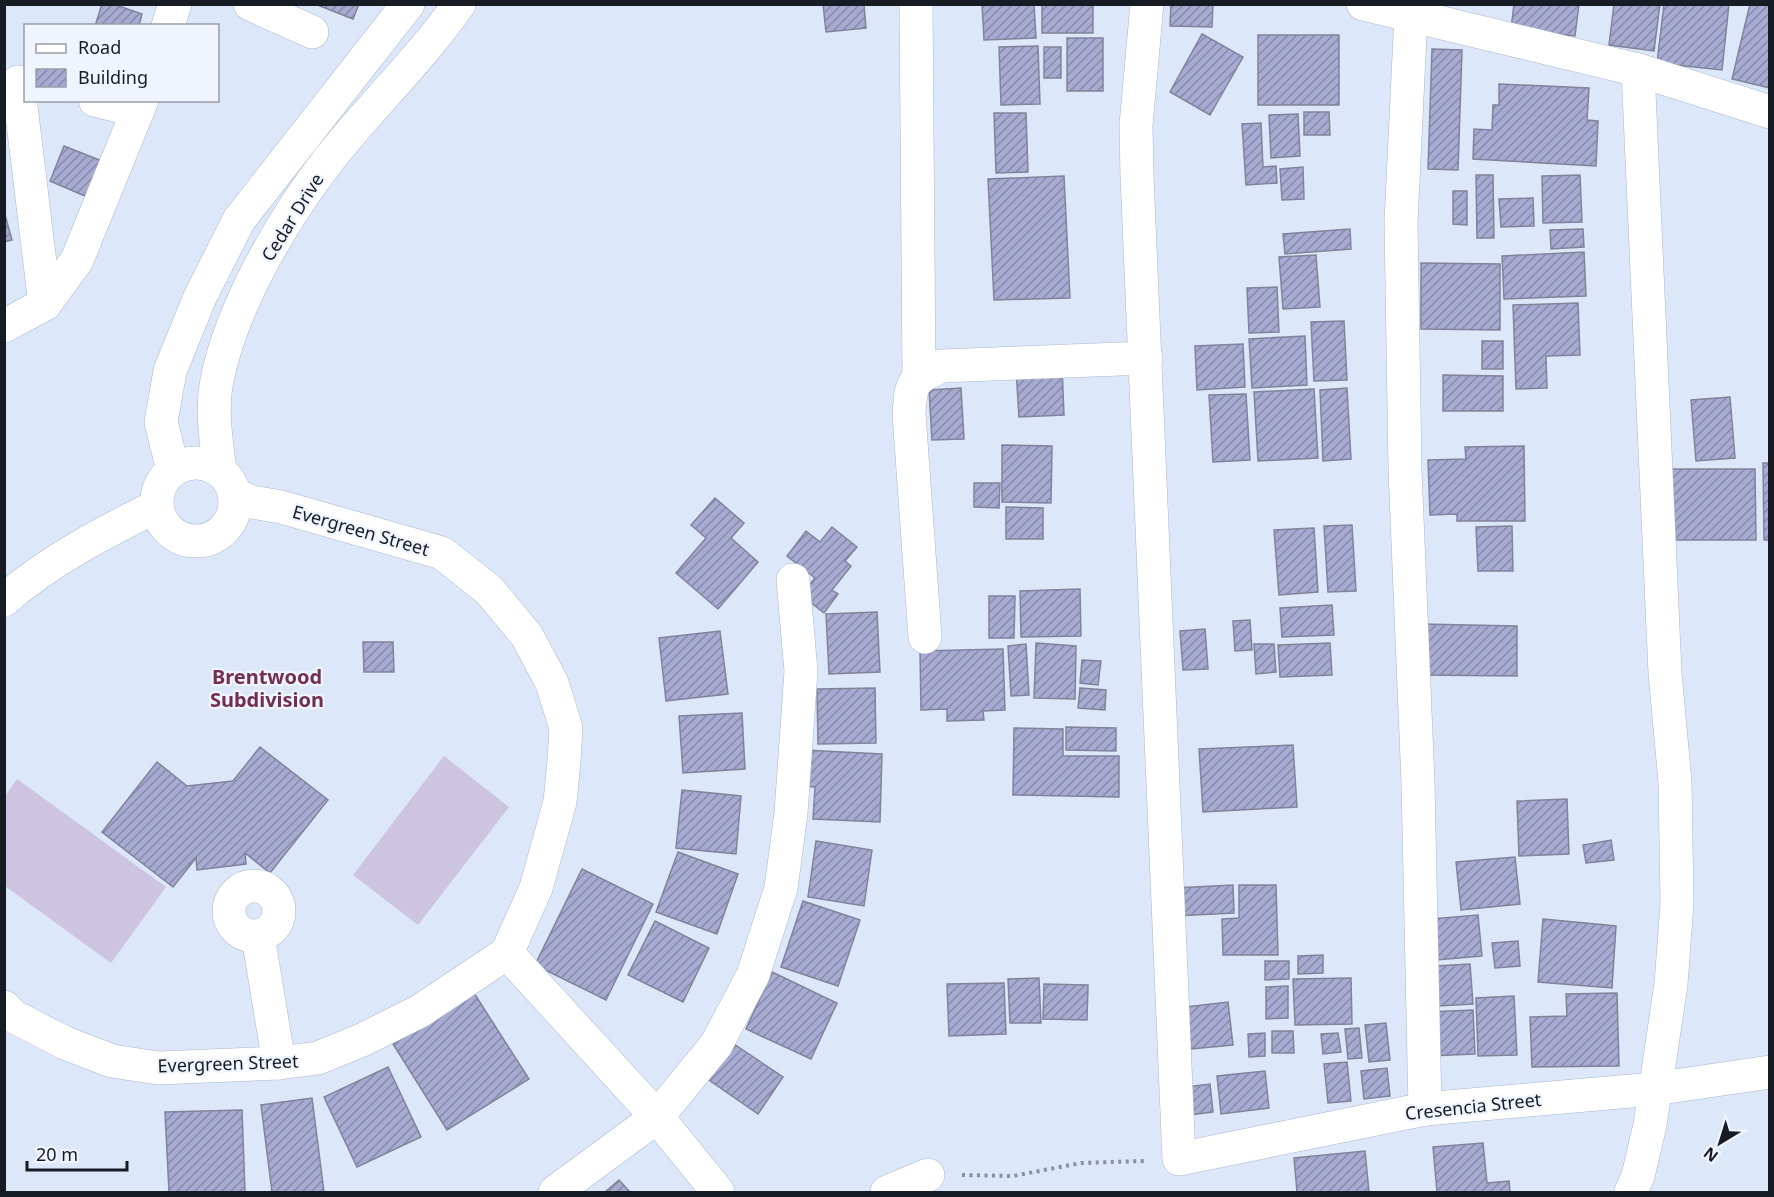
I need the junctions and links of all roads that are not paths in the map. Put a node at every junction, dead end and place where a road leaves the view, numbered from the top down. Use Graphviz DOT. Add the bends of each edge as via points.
graph roads {
  1 [pos="175,4"];
  2 [pos="250,4"];
  3 [pos="408,4"];
  4 [pos="459,4"];
  5 [pos="916,4"];
  6 [pos="1146,4"];
  7 [pos="1363,4"];
  8 [pos="1411,14"];
  9 [pos="169,24"];
  10 [pos="312,32"];
  11 [pos="1638,70"];
  12 [pos="16,84"];
  13 [pos="110,102"];
  14 [pos="140,106"];
  15 [pos="1770,112"];
  16 [pos="45,304"];
  17 [pos="4,326"];
  18 [pos="1146,357"];
  19 [pos="919,377"];
  20 [pos="172,470"];
  21 [pos="236,489"];
  22 [pos="156,506"];
  23 [pos="793,580"];
  24 [pos="4,600"];
  25 [pos="925,637"];
  26 [pos="258,936"];
  27 [pos="507,953"];
  28 [pos="7,1019"];
  29 [pos="279,1064"];
  30 [pos="1770,1072"];
  31 [pos="1654,1089"];
  32 [pos="1425,1109"];
  33 [pos="657,1117"];
  34 [pos="928,1175"];
  35 [pos="555,1192"];
  36 [pos="718,1192"];
  37 [pos="887,1192"];
  38 [pos="1631,1192"];
  1 -- 9 [label="street"];
  2 -- 10 [label="street"];
  3 -- 20 [label="street, Cedar Drive" via="239,220 200,297 170,370 161,422"];
  4 -- 21 [label="street, Cedar Drive" via="330,158 273,240 238,315 217,379 213,420"];
  5 -- 19 [label="street"];
  6 -- 18 [label="street" via="1136,125"];
  7 -- 8 [label="street"];
  8 -- 11 [label="street"];
  8 -- 32 [label="street" via="1401,222"];
  11 -- 15 [label="street"];
  11 -- 31 [label="street" via="1665,673 1675,782 1677,904 1671,984"];
  12 -- 16 [label="street"];
  13 -- 14 [label="street"];
  14 -- 16 [label="street" via="77,260"];
  16 -- 17 [label="street"];
  18 -- 19 [label="street" via="942,366"];
  18 -- 32 [label="street, Cresencia Street" via="1179,1159"];
  19 -- 25 [label="street" via="910,392 909,414"];
  20 -- 21 [label="street" via="196,462"];
  20 -- 22 [label="street" via="160,486"];
  21 -- 22 [label="street" via="236,507 225,530 202,541 177,537 167,529"];
  21 -- 27 [label="street, Evergreen Street" via="281,507 442,553 489,590 527,636 552,683 566,728 564,760 560,802 536,888"];
  22 -- 24 [label="street" via="72,550"];
  23 -- 33 [label="street" via="801,671 781,888 753,975 716,1045"];
  26 -- 29 [label="street"];
  27 -- 29 [label="street, Evergreen Street" via="420,1011 362,1040 318,1058"];
  27 -- 33 [label="street"];
  28 -- 29 [label="street, Evergreen Street" via="112,1061 170,1068"];
  30 -- 31 [label="street, Cresencia Street"];
  31 -- 32 [label="street, Cresencia Street"];
  31 -- 38 [label="street" via="1650,1125"];
  33 -- 35 [label="street"];
  33 -- 36 [label="street"];
  34 -- 37 [label="street"];
}
